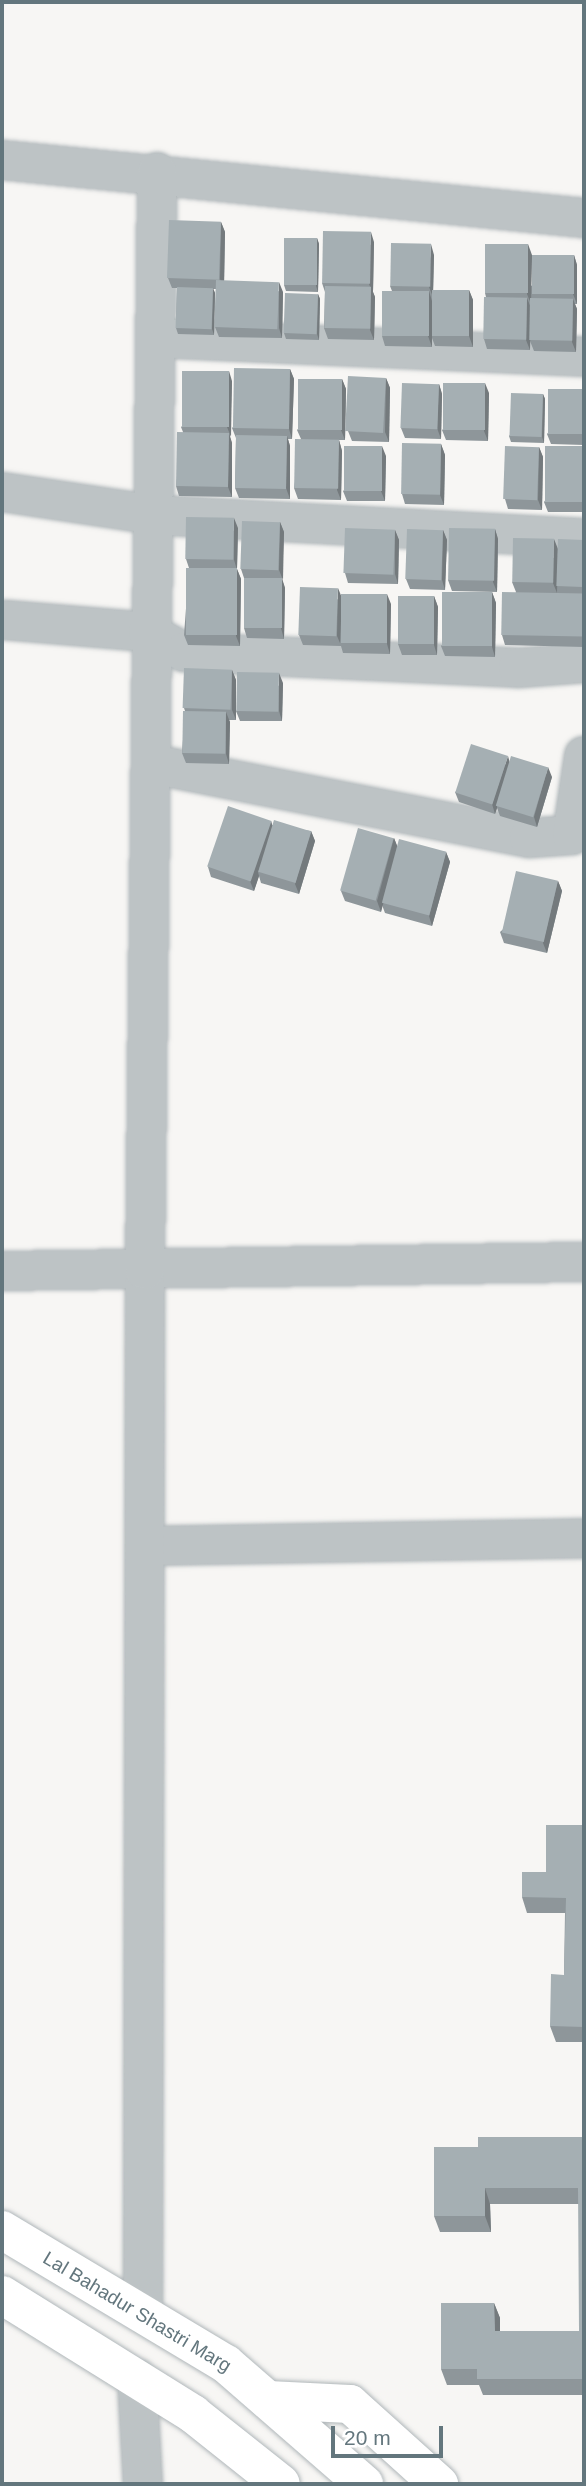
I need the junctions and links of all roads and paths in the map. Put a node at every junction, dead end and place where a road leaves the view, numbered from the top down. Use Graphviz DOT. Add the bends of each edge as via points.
graph roads {
  1 [pos="2,160"];
  2 [pos="157,172"];
  3 [pos="584,218"];
  4 [pos="157,338"];
  5 [pos="584,357"];
  6 [pos="2,492"];
  7 [pos="155,514"];
  8 [pos="584,538"];
  9 [pos="5,620"];
  10 [pos="153,636"];
  11 [pos="584,663"];
  12 [pos="584,756"];
  13 [pos="152,764"];
  14 [pos="584,1262"];
  15 [pos="145,1270"];
  16 [pos="2,1271"];
  17 [pos="584,1538"];
  18 [pos="147,1546"];
  19 [pos="2,2230"];
  20 [pos="2,2295"];
  21 [pos="143,2314"];
  22 [pos="137,2378"];
  23 [pos="268,2400"];
  24 [pos="249,2470"];
  25 [pos="354,2475"];
  26 [pos="143,2484"];
  27 [pos="281,2484"];
  28 [pos="439,2484"];
  1 -- 2 [label="street"];
  2 -- 3 [label="street"];
  2 -- 4 [label="street"];
  4 -- 5 [label="street"];
  4 -- 7 [label="street"];
  6 -- 7 [label="street"];
  7 -- 8 [label="street"];
  7 -- 10 [label="street"];
  9 -- 10 [label="street"];
  10 -- 11 [label="street" via="184,652 517,668"];
  10 -- 13 [label="street"];
  12 -- 13 [label="street" via="572,835 529,838"];
  13 -- 15 [label="street"];
  14 -- 15 [label="street"];
  15 -- 16 [label="street"];
  15 -- 18 [label="street"];
  17 -- 18 [label="street"];
  18 -- 21 [label="street"];
  19 -- 21 [label="main road, Lal Bahadur Shastri Marg"];
  20 -- 22 [label="main road"];
  21 -- 23 [label="main road, Lal Bahadur Shastri Marg" via="226,2364"];
  22 -- 24 [label="main road"];
  22 -- 26 [label="street"];
  23 -- 25 [label="main road, Lal Bahadur Shastri Marg"];
  23 -- 28 [label="main road" via="350,2404"];
  24 -- 27 [label="main road"];
}
